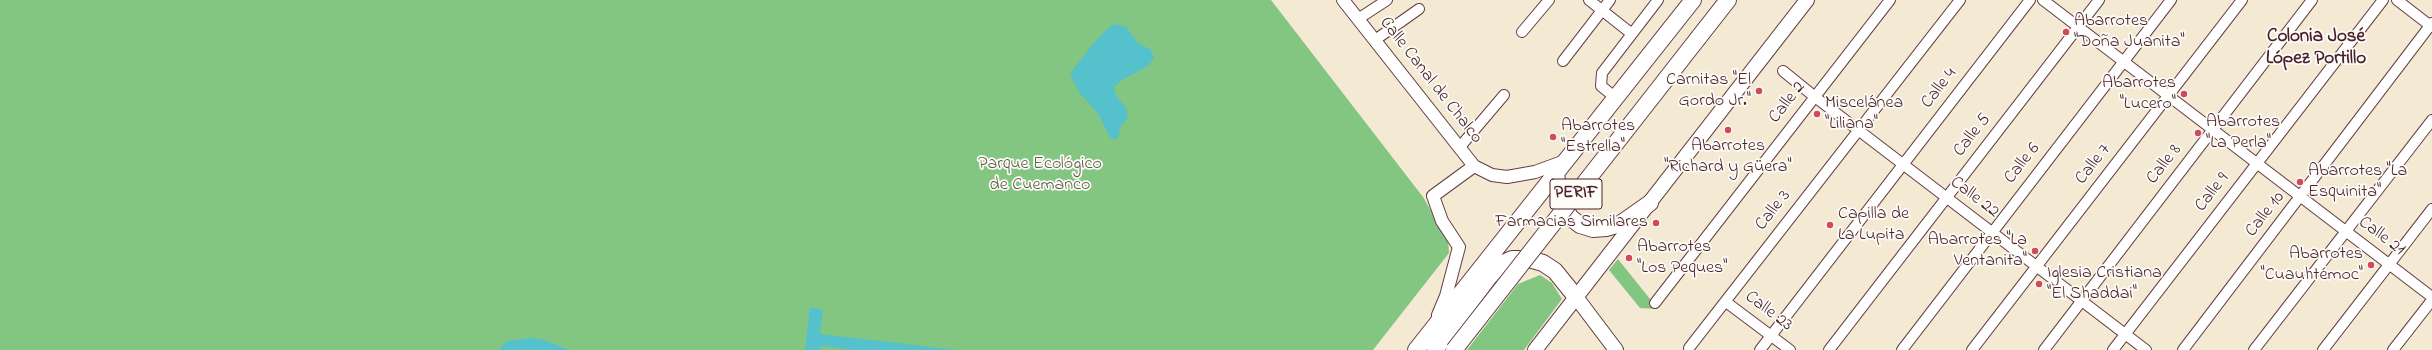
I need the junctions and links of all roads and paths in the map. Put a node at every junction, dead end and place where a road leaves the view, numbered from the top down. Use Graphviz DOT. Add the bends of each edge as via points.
graph roads {
  1 [pos="1343,0"];
  2 [pos="1387,0"];
  3 [pos="1549,0"];
  4 [pos="1589,0"];
  5 [pos="1610,0"];
  6 [pos="1658,0"];
  7 [pos="1693,0"];
  8 [pos="1728,0"];
  9 [pos="1807,0"];
  10 [pos="1890,0"];
  11 [pos="1960,0"];
  12 [pos="2030,0"];
  13 [pos="2043,0"];
  14 [pos="2099,0"];
  15 [pos="2171,0"];
  16 [pos="2242,0"];
  17 [pos="2312,0"];
  18 [pos="2383,0"];
  19 [pos="2397,0"];
  20 [pos="1419,9"];
  21 [pos="1602,10"];
  22 [pos="1358,19"];
  23 [pos="2431,25"];
  24 [pos="2078,27"];
  25 [pos="1522,32"];
  26 [pos="1632,34"];
  27 [pos="1375,40"];
  28 [pos="1563,61"];
  29 [pos="2124,62"];
  30 [pos="1783,70"];
  31 [pos="1504,95"];
  32 [pos="2168,96"];
  33 [pos="1815,97"];
  34 [pos="1616,98"];
  35 [pos="2432,120"];
  36 [pos="1858,130"];
  37 [pos="2214,130"];
  38 [pos="1459,148"];
  39 [pos="1903,164"];
  40 [pos="2257,164"];
  41 [pos="1561,167"];
  42 [pos="1470,168"];
  43 [pos="2301,197"];
  44 [pos="1946,198"];
  45 [pos="1650,203"];
  46 [pos="2432,209"];
  47 [pos="2346,231"];
  48 [pos="1992,232"];
  49 [pos="2389,265"];
  50 [pos="2037,266"];
  51 [pos="1576,297"];
  52 [pos="2432,299"];
  53 [pos="2082,301"];
  54 [pos="1726,302"];
  55 [pos="1655,303"];
  56 [pos="1434,325"];
  57 [pos="2126,334"];
  58 [pos="1771,336"];
  59 [pos="1689,348"];
  60 [pos="1416,350"];
  61 [pos="1435,350"];
  62 [pos="1454,350"];
  63 [pos="1535,350"];
  64 [pos="1616,350"];
  65 [pos="1760,350"];
  66 [pos="1790,350"];
  67 [pos="1829,350"];
  68 [pos="1902,350"];
  69 [pos="1972,350"];
  70 [pos="2044,350"];
  71 [pos="2113,350"];
  72 [pos="2146,350"];
  73 [pos="2183,350"];
  74 [pos="2254,350"];
  75 [pos="2323,350"];
  76 [pos="2393,350"];
  1 -- 22 [label="street, Calle Canal de Chalco"];
  2 -- 22 [label="street"];
  3 -- 25 [label="street"];
  4 -- 21 [label="street"];
  5 -- 21 [label="street"];
  6 -- 26 [label="street"];
  7 -- 34 [label="highway, PERIF"];
  8 -- 62 [label="highway, PERIF, bridge"];
  9 -- 45 [label="main road"];
  10 -- 33 [label="street, Calle 2"];
  11 -- 36 [label="street, Calle 3"];
  12 -- 39 [label="street, Calle 4"];
  13 -- 24 [label="street, Calle 21"];
  14 -- 24 [label="street, Calle 5"];
  15 -- 29 [label="street, Calle 6"];
  16 -- 32 [label="street, Calle 7"];
  17 -- 37 [label="street, Calle 8"];
  18 -- 40 [label="street, Calle 9"];
  19 -- 23 [label="street"];
  20 -- 27 [label="street"];
  21 -- 26 [label="street"];
  21 -- 28 [label="street"];
  22 -- 27 [label="street, Calle Canal de Chalco"];
  23 -- 43 [label="street, Calle 10"];
  24 -- 29 [label="street, Calle 21"];
  24 -- 44 [label="street, Calle 5"];
  26 -- 34 [label="street" via="1602,73 1600,80 1601,86"];
  27 -- 38 [label="street, Calle Canal de Chalco"];
  29 -- 32 [label="street, Calle 21"];
  29 -- 48 [label="street, Calle 6"];
  30 -- 33 [label="street, Calle 22"];
  31 -- 38 [label="street"];
  32 -- 37 [label="street, Calle 21"];
  32 -- 50 [label="street, Calle 7"];
  33 -- 36 [label="street, Calle 22"];
  33 -- 55 [label="street, Calle 2"];
  34 -- 41 [label="highway, PERIF"];
  35 -- 47 [label="street"];
  36 -- 39 [label="street, Calle 22"];
  36 -- 54 [label="street, Calle 3"];
  37 -- 40 [label="street, Calle 21"];
  37 -- 53 [label="street, Calle 8"];
  38 -- 42 [label="street, Calle Canal de Chalco"];
  39 -- 44 [label="street, Calle 22"];
  39 -- 58 [label="street, Calle 4"];
  40 -- 43 [label="street, Calle 21"];
  40 -- 57 [label="street, Calle 9"];
  41 -- 42 [label="street, Calle Canal de Chalco" via="1508,177"];
  41 -- 45 [label="highway" via="1559,196 1570,217 1580,225 1592,229 1620,224"];
  41 -- 56 [label="highway, PERIF"];
  42 -- 56 [label="street, Calle Canal de Chalco" via="1434,196 1442,221 1459,247 1446,296"];
  43 -- 47 [label="street, Calle 21"];
  43 -- 73 [label="street, Calle 10"];
  44 -- 48 [label="street, Calle 22"];
  44 -- 67 [label="street, Calle 5"];
  45 -- 51 [label="main road"];
  46 -- 49 [label="street"];
  47 -- 49 [label="street, Calle 21"];
  47 -- 74 [label="street"];
  48 -- 50 [label="street, Calle 22"];
  48 -- 68 [label="street, Calle 6"];
  49 -- 52 [label="street, Calle 21"];
  49 -- 75 [label="street"];
  50 -- 53 [label="street, Calle 22"];
  50 -- 69 [label="street, Calle 7"];
  51 -- 61 [label="highway" via="1555,271 1543,263 1529,259 1512,259 1501,264 1489,277"];
  51 -- 63 [label="main road"];
  51 -- 64 [label="main road"];
  52 -- 76 [label="street"];
  53 -- 57 [label="street, Calle 22"];
  53 -- 70 [label="street, Calle 8"];
  54 -- 58 [label="street, Calle 23"];
  54 -- 59 [label="street, Calle 3"];
  56 -- 60 [label="highway, PERIF"];
  57 -- 71 [label="street, Calle 9"];
  57 -- 72 [label="street, Calle 22"];
  58 -- 65 [label="street, Calle 4"];
  58 -- 66 [label="street, Calle 23"];
}
